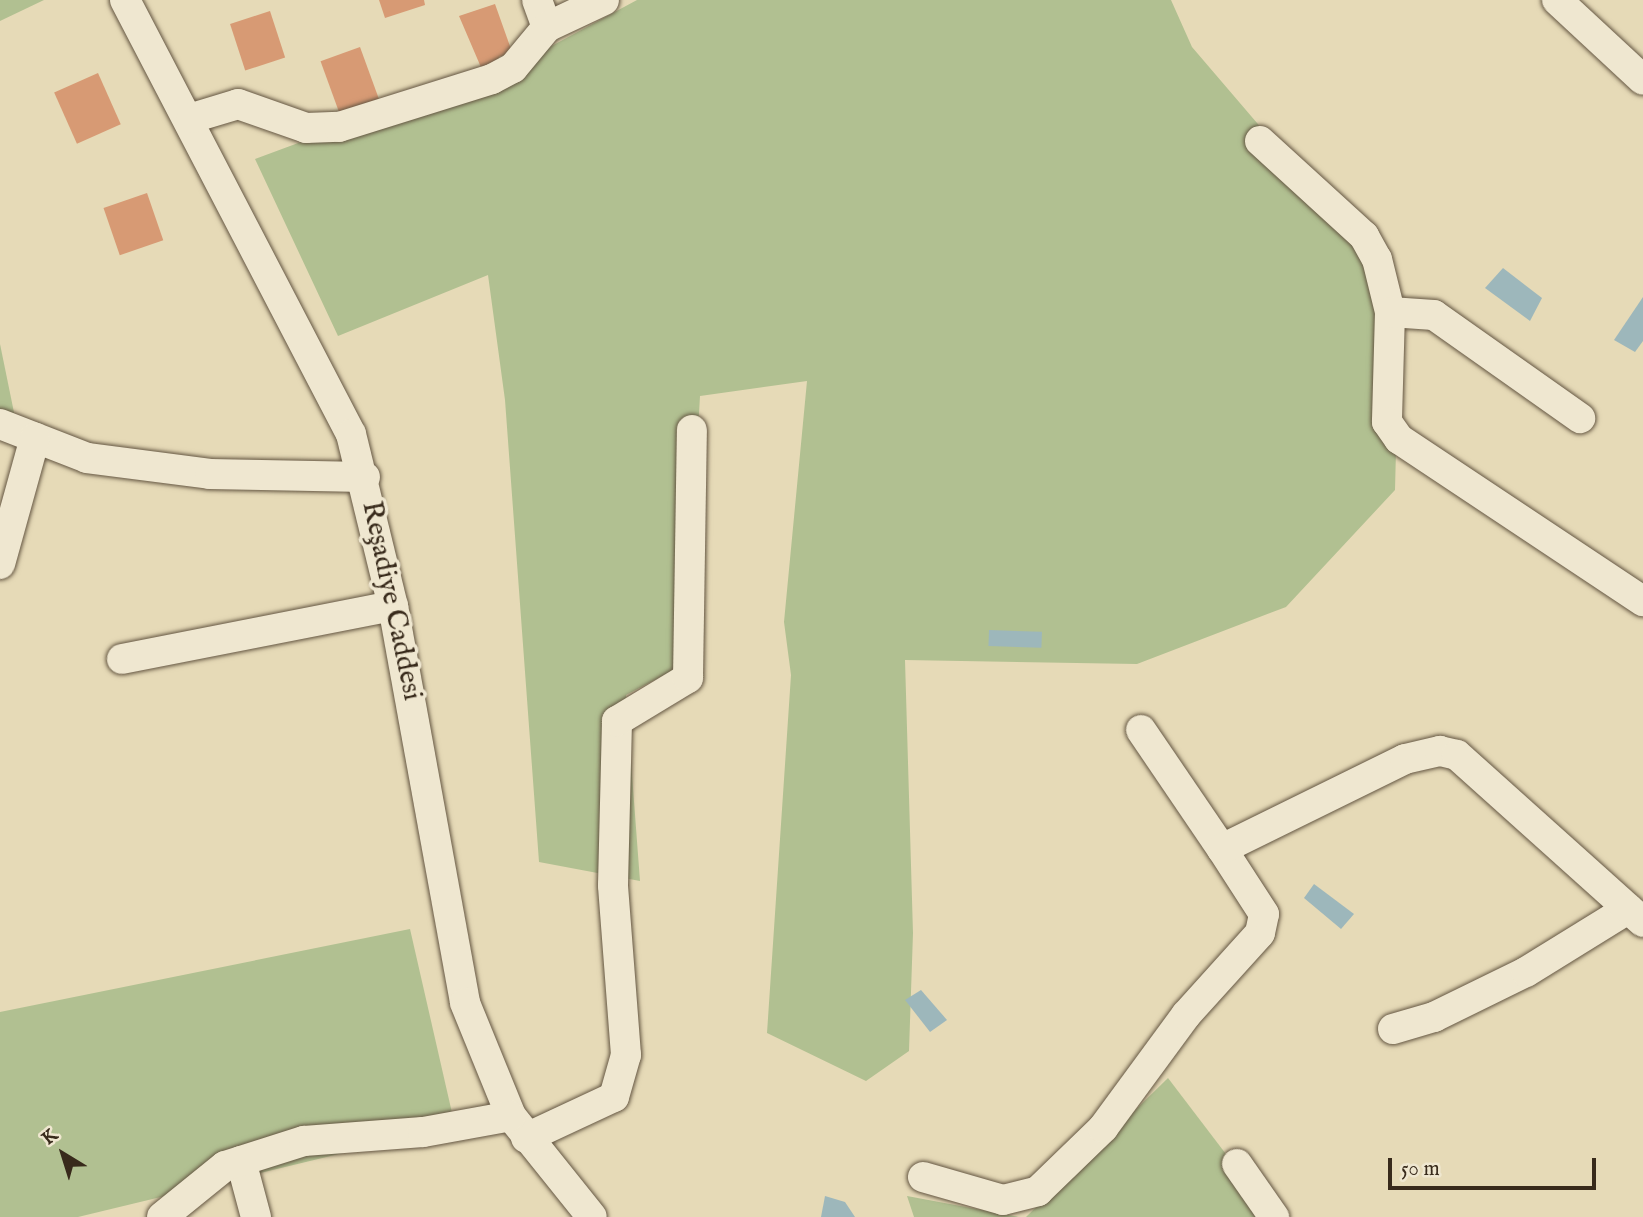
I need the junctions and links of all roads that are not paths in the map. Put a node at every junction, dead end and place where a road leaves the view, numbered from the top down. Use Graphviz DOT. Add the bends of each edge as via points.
graph roads {
  1 [pos="125,0"];
  2 [pos="604,0"];
  3 [pos="1557,0"];
  4 [pos="542,13"];
  5 [pos="1643,80"];
  6 [pos="191,118"];
  7 [pos="1260,141"];
  8 [pos="1390,312"];
  9 [pos="1580,418"];
  10 [pos="0,424"];
  11 [pos="692,430"];
  12 [pos="35,438"];
  13 [pos="365,477"];
  14 [pos="0,564"];
  15 [pos="1643,601"];
  16 [pos="393,606"];
  17 [pos="122,659"];
  18 [pos="1141,730"];
  19 [pos="1222,849"];
  20 [pos="1635,915"];
  21 [pos="1393,1029"];
  22 [pos="519,1127"];
  23 [pos="242,1161"];
  24 [pos="1237,1164"];
  25 [pos="923,1177"];
  26 [pos="162,1217"];
  27 [pos="256,1217"];
  28 [pos="592,1217"];
  29 [pos="1274,1217"];
  1 -- 6 [label="street, Reşadiye Caddesi"];
  2 -- 4 [label="street"];
  3 -- 5 [label="street"];
  4 -- 6 [label="street" via="513,68 492,79 339,127 298,126 238,104"];
  6 -- 13 [label="street, Reşadiye Caddesi" via="332,389"];
  7 -- 8 [label="street" via="1364,236 1377,259"];
  8 -- 9 [label="street" via="1433,315"];
  8 -- 15 [label="street" via="1384,391 1387,422 1399,439"];
  10 -- 12 [label="street"];
  11 -- 22 [label="street" via="688,678 617,721 613,885 626,1055 614,1097"];
  12 -- 13 [label="street" via="87,458 211,474"];
  12 -- 14 [label="street"];
  13 -- 16 [label="street, Reşadiye Caddesi"];
  16 -- 17 [label="street"];
  16 -- 22 [label="street, Reşadiye Caddesi" via="465,1003"];
  18 -- 19 [label="street"];
  19 -- 20 [label="street" via="1405,759 1440,751 1457,755"];
  19 -- 25 [label="street" via="1264,914 1264,925 1103,1128 1038,1191 1013,1201"];
  20 -- 21 [label="street" via="1434,1017"];
  22 -- 23 [label="street" via="303,1141"];
  22 -- 28 [label="street, Reşadiye Caddesi"];
  23 -- 26 [label="street" via="225,1166"];
  23 -- 27 [label="street"];
  24 -- 29 [label="street"];
}
